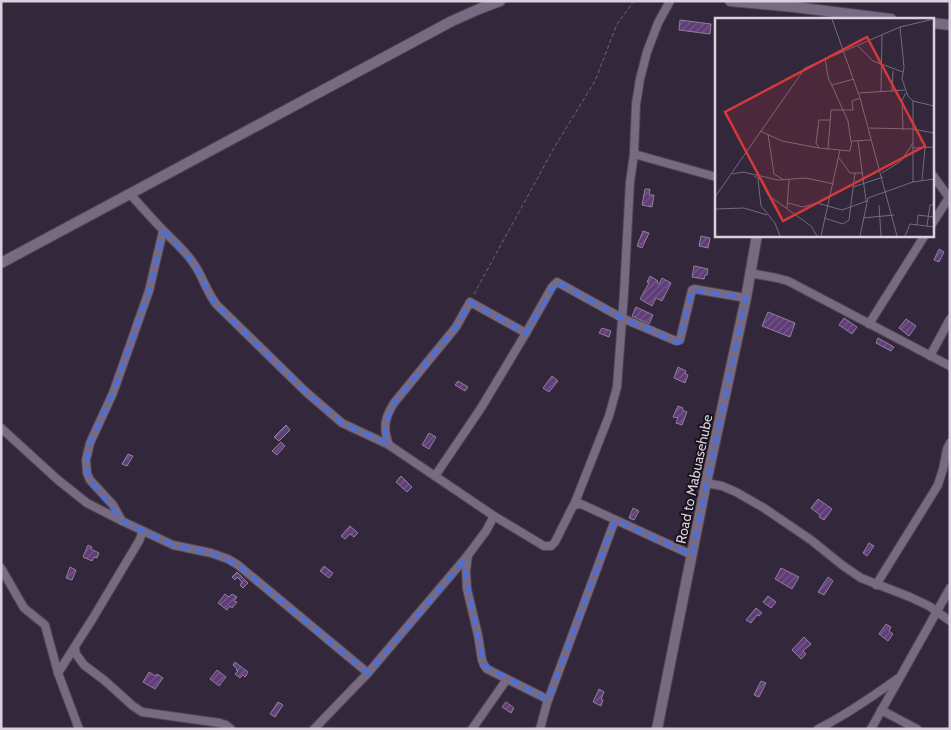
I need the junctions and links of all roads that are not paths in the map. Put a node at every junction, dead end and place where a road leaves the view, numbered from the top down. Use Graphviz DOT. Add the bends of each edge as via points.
graph roads {
  1 [pos="500,1"];
  2 [pos="670,1"];
  3 [pos="730,1"];
  4 [pos="795,4"];
  5 [pos="792,18"];
  6 [pos="872,18"];
  7 [pos="934,23"];
  8 [pos="950,25"];
  9 [pos="634,154"];
  10 [pos="715,177"];
  11 [pos="934,177"];
  12 [pos="130,194"];
  13 [pos="949,198"];
  14 [pos="934,221"];
  15 [pos="163,231"];
  16 [pos="757,236"];
  17 [pos="925,236"];
  18 [pos="1,263"];
  19 [pos="750,272"];
  20 [pos="746,298"];
  21 [pos="622,318"];
  22 [pos="950,319"];
  23 [pos="869,324"];
  24 [pos="526,333"];
  25 [pos="930,356"];
  26 [pos="950,366"];
  27 [pos="1,428"];
  28 [pos="950,443"];
  29 [pos="389,445"];
  30 [pos="435,476"];
  31 [pos="706,483"];
  32 [pos="574,505"];
  33 [pos="494,516"];
  34 [pos="615,520"];
  35 [pos="122,521"];
  36 [pos="143,531"];
  37 [pos="468,555"];
  38 [pos="692,555"];
  39 [pos="1,568"];
  40 [pos="876,585"];
  41 [pos="950,588"];
  42 [pos="937,612"];
  43 [pos="950,621"];
  44 [pos="75,648"];
  45 [pos="58,673"];
  46 [pos="368,673"];
  47 [pos="900,677"];
  48 [pos="507,679"];
  49 [pos="548,700"];
  50 [pos="881,710"];
  51 [pos="79,729"];
  52 [pos="231,729"];
  53 [pos="314,729"];
  54 [pos="472,729"];
  55 [pos="540,729"];
  56 [pos="657,729"];
  57 [pos="818,729"];
  58 [pos="871,729"];
  59 [pos="917,729"];
  1 -- 12 [label="street" via="452,21"];
  2 -- 9 [label="street" via="652,37 640,79"];
  3 -- 4 [label="street"];
  4 -- 5 [label="street"];
  4 -- 6 [label="street"];
  7 -- 8 [label="street"];
  9 -- 10 [label="street"];
  9 -- 21 [label="street"];
  11 -- 13 [label="street"];
  12 -- 15 [label="street"];
  12 -- 18 [label="street"];
  13 -- 14 [label="street"];
  15 -- 29 [label="street" via="194,264 217,305 306,392 342,422"];
  15 -- 35 [label="street" via="144,307 86,460 90,480 113,505"];
  16 -- 19 [label="street, Road to Mabuasehube"];
  17 -- 23 [label="street"];
  19 -- 20 [label="street, Road to Mabuasehube"];
  19 -- 23 [label="street" via="788,281"];
  20 -- 21 [label="street" via="692,290 680,340 676,341"];
  20 -- 31 [label="street, Road to Mabuasehube"];
  21 -- 24 [label="street" via="557,282"];
  21 -- 32 [label="street" via="616,387 609,416"];
  22 -- 25 [label="street"];
  23 -- 25 [label="street"];
  24 -- 29 [label="street" via="470,302 456,326 387,415 385,427"];
  24 -- 30 [label="street"];
  25 -- 26 [label="street"];
  27 -- 35 [label="street" via="87,503"];
  28 -- 40 [label="street" via="938,485"];
  29 -- 30 [label="street"];
  30 -- 33 [label="street"];
  31 -- 38 [label="street, Road to Mabuasehube"];
  31 -- 40 [label="street" via="736,492 764,508 860,578"];
  32 -- 33 [label="street" via="555,542 548,547"];
  32 -- 34 [label="street" via="581,504"];
  33 -- 37 [label="street"];
  34 -- 38 [label="street"];
  34 -- 49 [label="street"];
  35 -- 36 [label="street"];
  36 -- 44 [label="street"];
  36 -- 46 [label="street" via="173,545 211,553 238,565"];
  37 -- 46 [label="street"];
  37 -- 48 [label="street" via="466,580 482,660 487,669"];
  38 -- 56 [label="street, Road to Mabuasehube"];
  39 -- 45 [label="street" via="24,608 45,625"];
  40 -- 42 [label="street"];
  41 -- 42 [label="street"];
  42 -- 43 [label="street"];
  42 -- 47 [label="street"];
  44 -- 45 [label="street"];
  44 -- 52 [label="street" via="84,665 142,712 226,724"];
  45 -- 51 [label="street"];
  46 -- 53 [label="street"];
  47 -- 50 [label="street"];
  47 -- 57 [label="street"];
  48 -- 49 [label="street"];
  48 -- 54 [label="street"];
  49 -- 55 [label="street"];
  50 -- 58 [label="street"];
  50 -- 59 [label="street"];
}
